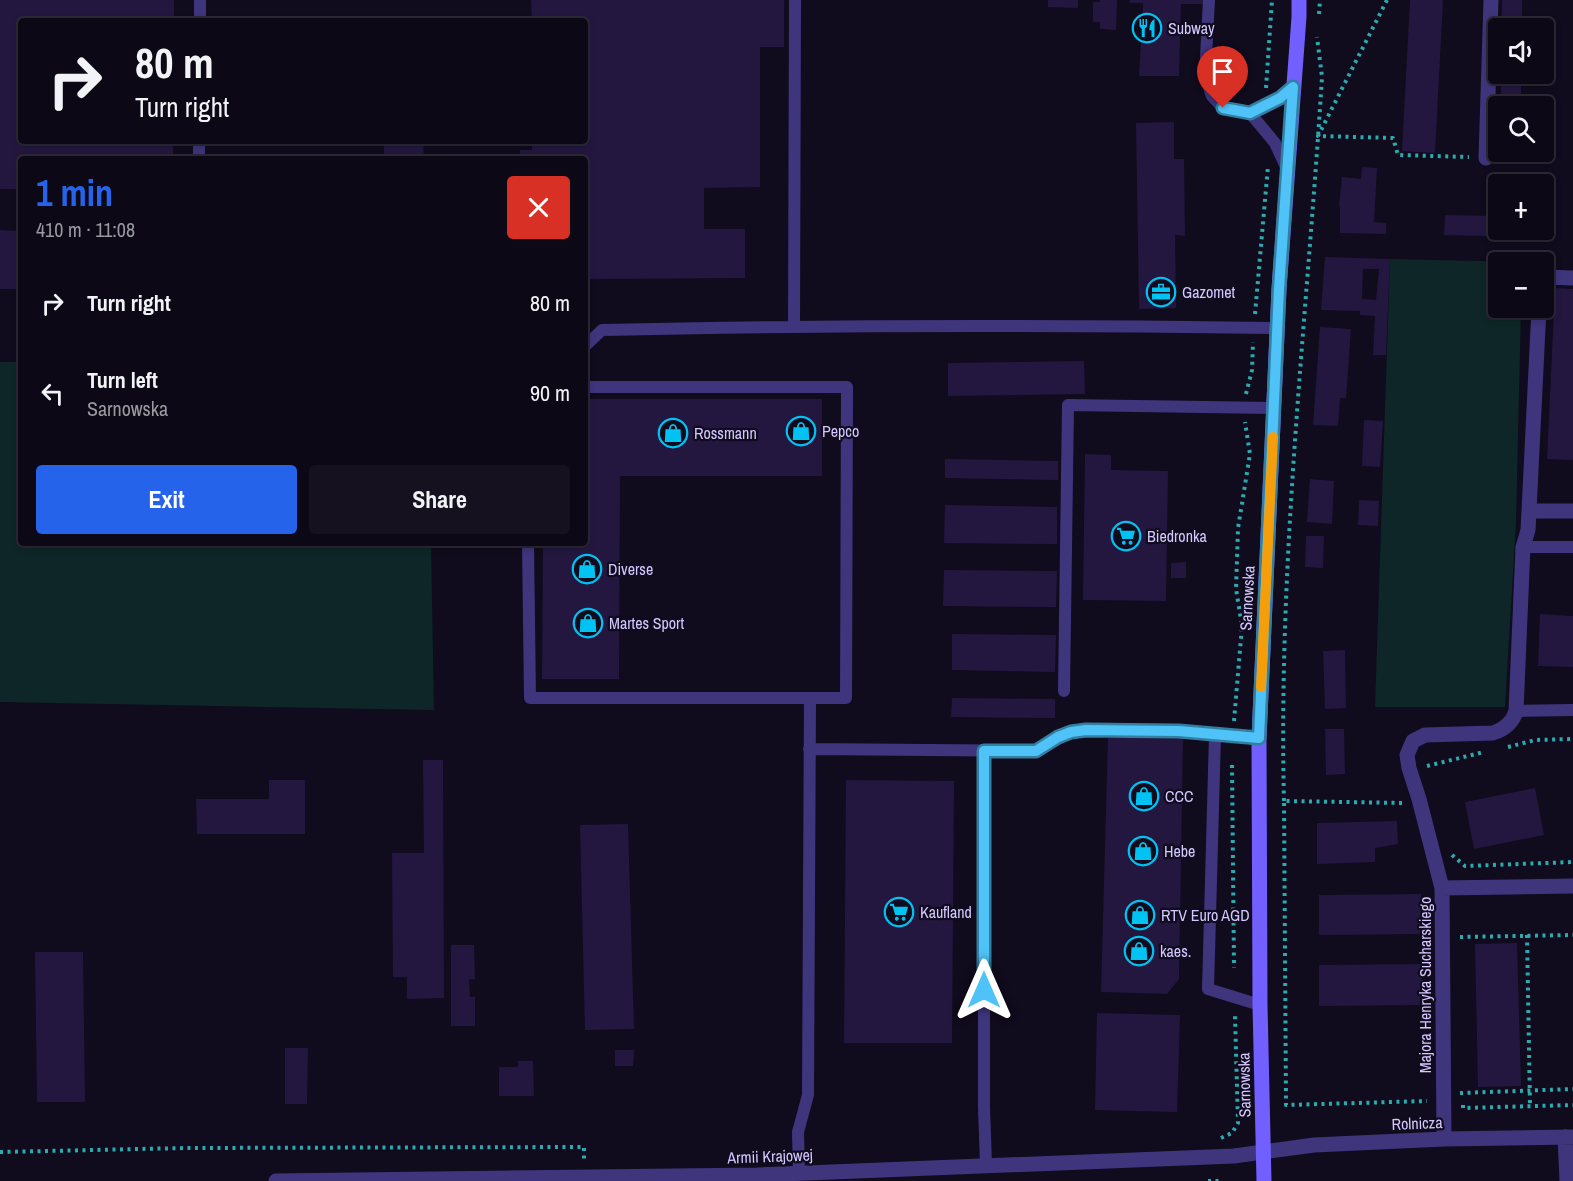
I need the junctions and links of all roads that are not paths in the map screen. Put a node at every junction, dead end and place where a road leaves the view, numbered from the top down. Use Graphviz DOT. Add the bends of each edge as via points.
graph roads {
  1 [pos="201,0"];
  2 [pos="795,0"];
  3 [pos="1209,0"];
  4 [pos="1299,0"];
  5 [pos="1304,0"];
  6 [pos="1491,0"];
  7 [pos="1299,17"];
  8 [pos="200,18"];
  9 [pos="1293,87"];
  10 [pos="1250,113"];
  11 [pos="1486,158"];
  12 [pos="1287,170"];
  13 [pos="1554,277"];
  14 [pos="1573,278"];
  15 [pos="1539,318"];
  16 [pos="794,326"];
  17 [pos="1277,328"];
  18 [pos="588,343"];
  19 [pos="588,387"];
  20 [pos="1274,408"];
  21 [pos="1529,511"];
  22 [pos="1573,511"];
  23 [pos="528,546"];
  24 [pos="1523,547"];
  25 [pos="1573,547"];
  26 [pos="1064,691"];
  27 [pos="810,698"];
  28 [pos="1573,710"];
  29 [pos="1516,711"];
  30 [pos="1215,735"];
  31 [pos="1259,738"];
  32 [pos="809,749"];
  33 [pos="984,751"];
  34 [pos="1573,886"];
  35 [pos="1442,888"];
  36 [pos="1260,1005"];
  37 [pos="1569,1137"];
  38 [pos="1444,1139"];
  39 [pos="1263,1151"];
  40 [pos="986,1165"];
  41 [pos="799,1173"];
  42 [pos="276,1181"];
  43 [pos="1264,1181"];
  44 [pos="1567,1181"];
  1 -- 8 [label="lane"];
  2 -- 16 [label="lane"];
  3 -- 10 [label="lane" via="1205,76 1212,96 1223,108"];
  4 -- 7 [label="main road, Sarnowska"];
  5 -- 7 [label="main road, Sarnowska"];
  6 -- 11 [label="street"];
  7 -- 9 [label="main road, Sarnowska"];
  9 -- 10 [label="lane"];
  9 -- 12 [label="main road, Sarnowska"];
  10 -- 12 [label="lane" via="1275,143"];
  12 -- 17 [label="main road, Sarnowska"];
  13 -- 14 [label="street"];
  15 -- 21 [label="street"];
  16 -- 17 [label="lane"];
  16 -- 18 [label="lane" via="602,330"];
  17 -- 20 [label="main road, Sarnowska"];
  19 -- 27 [label="lane" via="847,387 846,698"];
  20 -- 26 [label="lane" via="1068,405"];
  20 -- 31 [label="main road, Sarnowska"];
  21 -- 22 [label="street"];
  21 -- 24 [label="street"];
  23 -- 27 [label="lane" via="530,698"];
  24 -- 25 [label="lane"];
  24 -- 29 [label="street"];
  27 -- 32 [label="lane"];
  28 -- 29 [label="lane"];
  29 -- 35 [label="street" via="1500,731 1434,734 1413,741 1407,755"];
  30 -- 31 [label="lane"];
  30 -- 33 [label="lane" via="1086,730 1058,737 1036,751"];
  30 -- 36 [label="lane" via="1208,989"];
  31 -- 36 [label="main road, Sarnowska"];
  32 -- 33 [label="lane"];
  32 -- 41 [label="lane" via="808,1095 798,1132"];
  33 -- 40 [label="lane"];
  34 -- 35 [label="street, Majora Henryka Sucharskiego"];
  35 -- 38 [label="street, Majora Henryka Sucharskiego"];
  36 -- 39 [label="main road, Sarnowska"];
  37 -- 38 [label="street, Rolnicza"];
  37 -- 44 [label="street"];
  38 -- 39 [label="street, Rolnicza"];
  39 -- 40 [label="street, Armii Krajowej" via="1227,1156"];
  39 -- 43 [label="main road, Sarnowska"];
  40 -- 41 [label="street, Armii Krajowej"];
  41 -- 42 [label="street, Armii Krajowej"];
}
